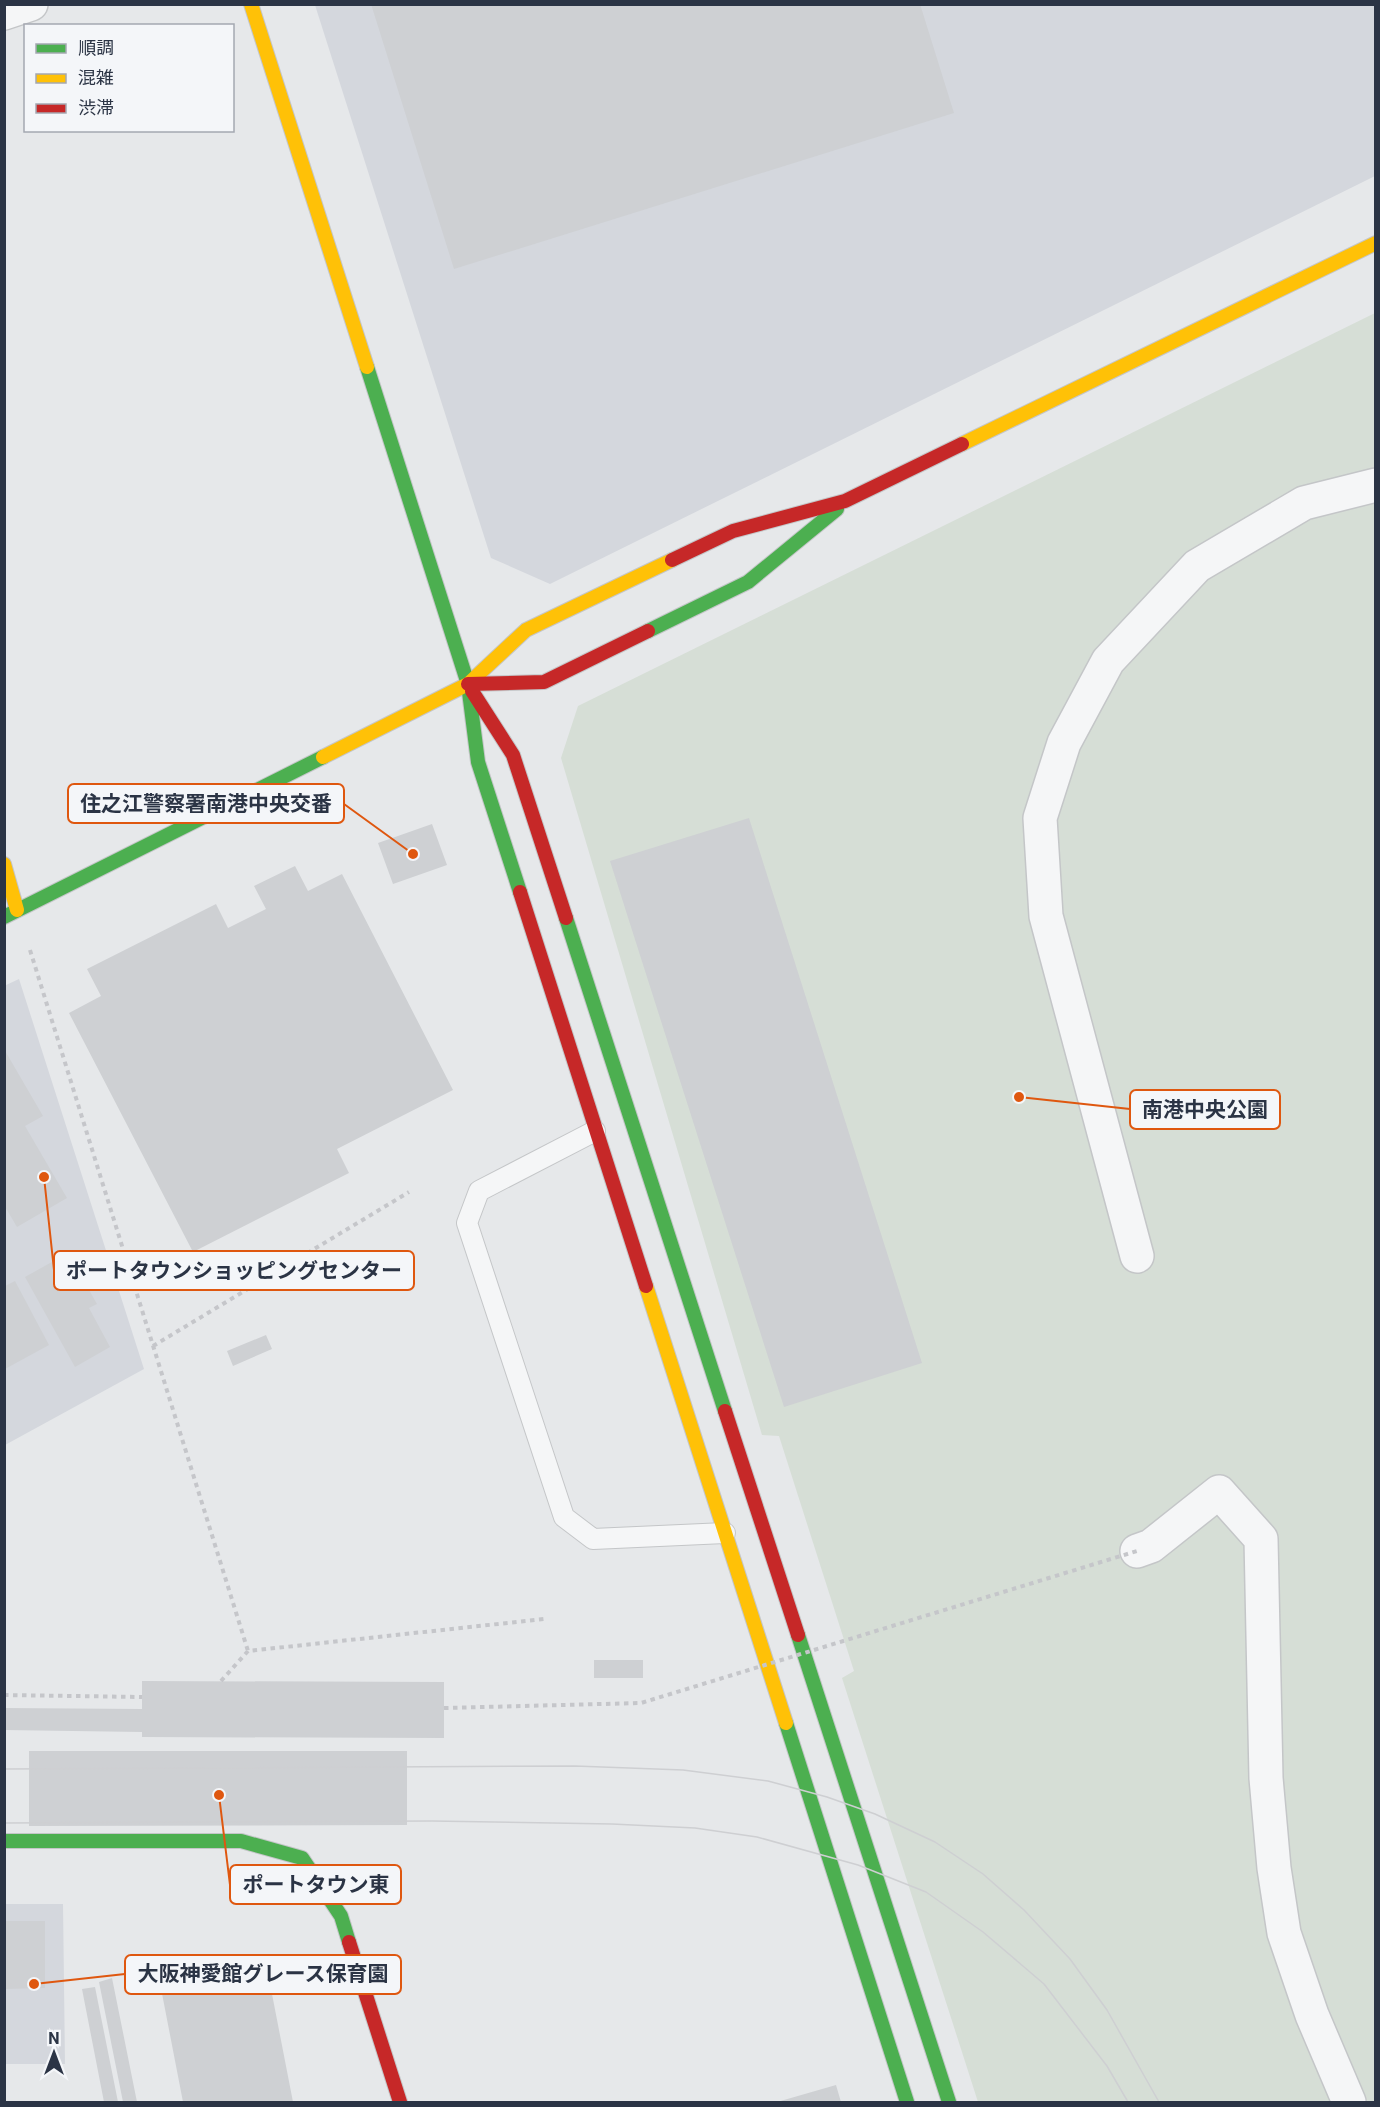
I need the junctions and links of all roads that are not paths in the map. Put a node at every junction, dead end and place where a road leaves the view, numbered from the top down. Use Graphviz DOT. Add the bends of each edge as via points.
graph roads {
  1 [pos="30,4"];
  2 [pos="251,4"];
  3 [pos="4,13"];
  4 [pos="1376,243"];
  5 [pos="1376,485"];
  6 [pos="845,501"];
  7 [pos="468,684"];
  8 [pos="4,864"];
  9 [pos="11,913"];
  10 [pos="595,1131"];
  11 [pos="1137,1256"];
  12 [pos="725,1533"];
  13 [pos="1137,1551"];
  14 [pos="4,1841"];
  15 [pos="400,2103"];
  16 [pos="908,2103"];
  17 [pos="949,2103"];
  18 [pos="1349,2103"];
  1 -- 3 [label="street"];
  2 -- 7 [label="street"];
  4 -- 6 [label="street"];
  5 -- 11 [label="street" via="1304,503 1197,566 1108,661 1064,743 1040,818 1046,916"];
  6 -- 7 [label="street" via="733,531 526,630"];
  6 -- 7 [label="street" via="748,582 544,682"];
  7 -- 9 [label="street"];
  7 -- 10 [label="street" via="477,762"];
  7 -- 17 [label="street" via="513,755"];
  8 -- 9 [label="street"];
  10 -- 12 [label="street"];
  10 -- 12 [label="lane" via="479,1191 467,1223 564,1517 593,1539"];
  12 -- 16 [label="street"];
  13 -- 18 [label="street" via="1151,1546 1219,1492 1261,1539 1266,1778 1275,1879 1284,1933 1312,2015"];
  14 -- 15 [label="street" via="241,1841 302,1858 341,1916"];
}
